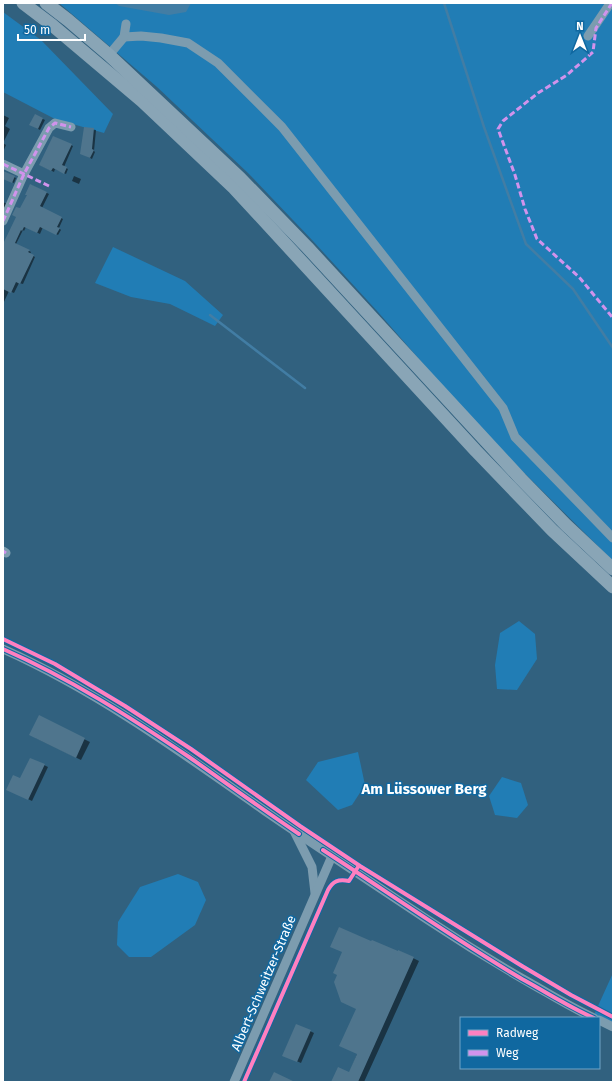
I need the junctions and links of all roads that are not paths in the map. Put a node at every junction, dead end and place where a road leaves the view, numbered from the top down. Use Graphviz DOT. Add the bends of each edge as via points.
graph roads {
  1 [pos="23,3"];
  2 [pos="46,3"];
  3 [pos="611,3"];
  4 [pos="126,24"];
  5 [pos="588,36"];
  6 [pos="124,37"];
  7 [pos="108,55"];
  8 [pos="71,127"];
  9 [pos="3,164"];
  10 [pos="24,174"];
  11 [pos="3,221"];
  12 [pos="613,538"];
  13 [pos="613,569"];
  14 [pos="613,587"];
  15 [pos="3,649"];
  16 [pos="294,831"];
  17 [pos="332,856"];
  18 [pos="315,894"];
  19 [pos="592,1017"];
  20 [pos="600,1020"];
  21 [pos="613,1026"];
  22 [pos="234,1082"];
  1 -- 14 [label="highway" via="142,101 234,188 476,451 552,530"];
  2 -- 7 [label="highway"];
  3 -- 5 [label="street"];
  4 -- 6 [label="street"];
  6 -- 7 [label="street"];
  6 -- 12 [label="street" via="141,36 188,43 218,63 282,127 503,408 515,437"];
  7 -- 13 [label="highway" via="240,178 307,247 521,480"];
  8 -- 10 [label="street" via="55,123 49,128"];
  9 -- 10 [label="street"];
  10 -- 11 [label="street"];
  15 -- 16 [label="street" via="39,665 116,709"];
  16 -- 17 [label="street"];
  16 -- 18 [label="street, Albert-Schweitzer-Straße" via="312,867"];
  17 -- 18 [label="street, Albert-Schweitzer-Straße"];
  17 -- 19 [label="street" via="490,960"];
  18 -- 22 [label="street, Albert-Schweitzer-Straße"];
  20 -- 21 [label="street"];
}
